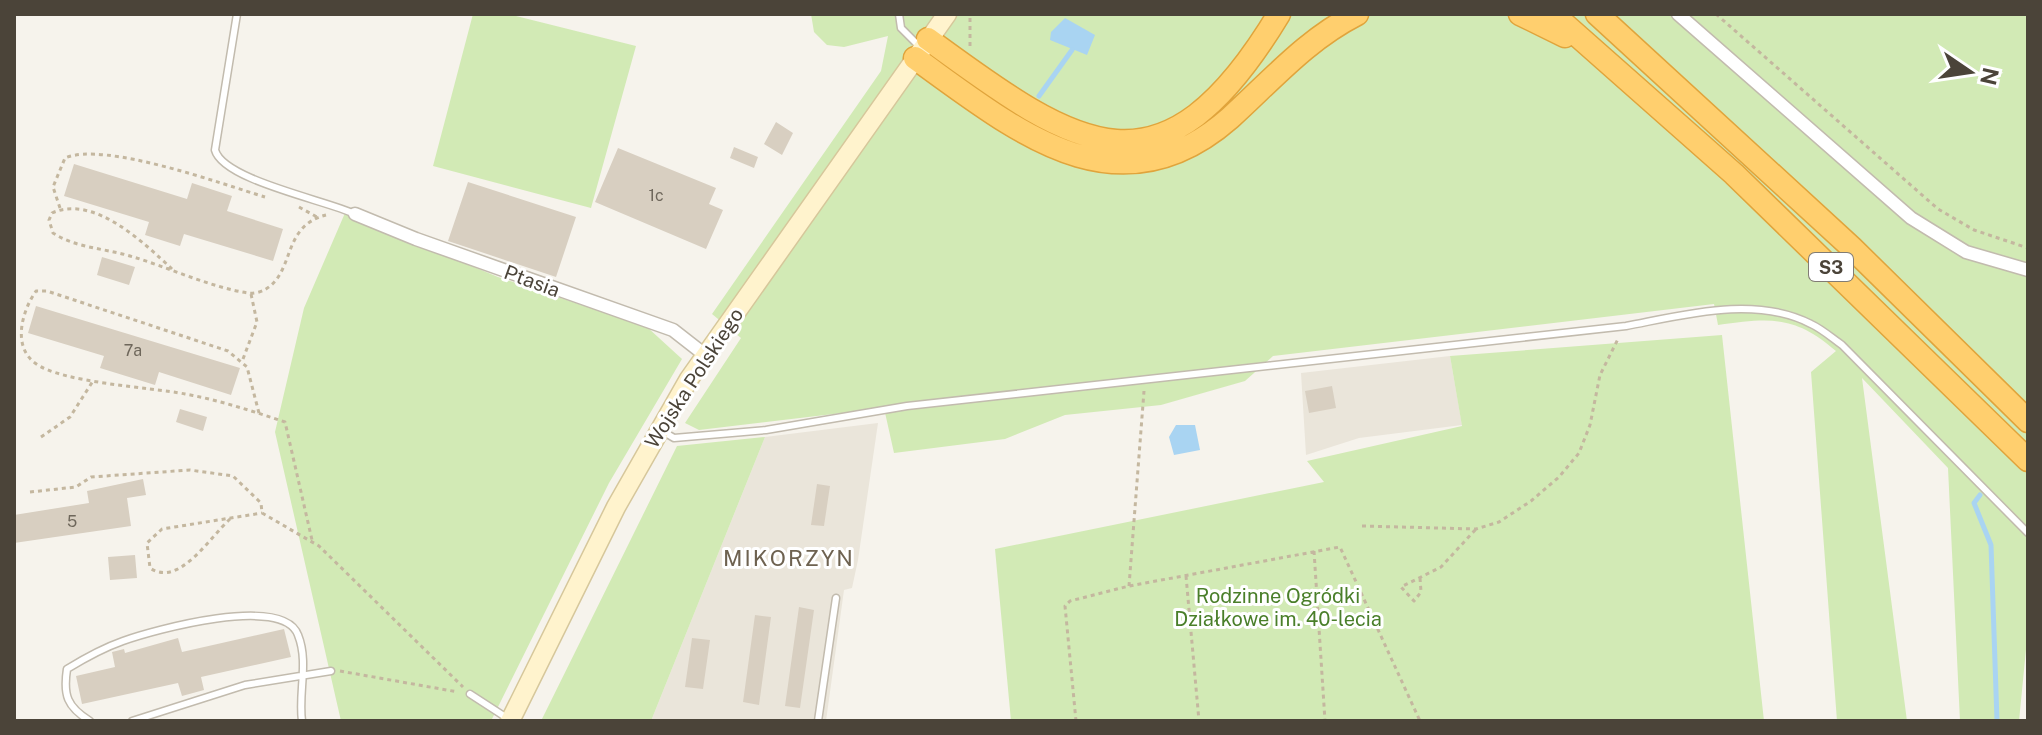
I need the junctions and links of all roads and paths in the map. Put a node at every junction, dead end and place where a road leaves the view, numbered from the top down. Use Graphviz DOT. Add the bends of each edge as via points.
graph roads {
  1 [pos="237,14"];
  2 [pos="899,14"];
  3 [pos="947,14"];
  4 [pos="970,14"];
  5 [pos="1279,14"];
  6 [pos="1357,14"];
  7 [pos="1520,14"];
  8 [pos="1553,14"];
  9 [pos="1597,14"];
  10 [pos="1678,14"];
  11 [pos="1716,14"];
  12 [pos="922,49"];
  13 [pos="973,52"];
  14 [pos="1629,79"];
  15 [pos="266,197"];
  16 [pos="296,206"];
  17 [pos="60,209"];
  18 [pos="331,213"];
  19 [pos="355,214"];
  20 [pos="317,217"];
  21 [pos="2028,248"];
  22 [pos="172,269"];
  23 [pos="2028,270"];
  24 [pos="251,294"];
  25 [pos="1626,326"];
  26 [pos="705,355"];
  27 [pos="242,360"];
  28 [pos="1144,379"];
  29 [pos="93,381"];
  30 [pos="259,413"];
  31 [pos="2028,421"];
  32 [pos="658,429"];
  33 [pos="41,437"];
  34 [pos="2028,460"];
  35 [pos="30,492"];
  36 [pos="262,513"];
  37 [pos="230,519"];
  38 [pos="1362,526"];
  39 [pos="1476,529"];
  40 [pos="2028,533"];
  41 [pos="312,540"];
  42 [pos="1314,551"];
  43 [pos="1186,576"];
  44 [pos="1420,578"];
  45 [pos="1129,586"];
  46 [pos="836,598"];
  47 [pos="331,671"];
  48 [pos="304,674"];
  49 [pos="470,694"];
  50 [pos="90,721"];
  51 [pos="132,721"];
  52 [pos="302,721"];
  53 [pos="510,721"];
  54 [pos="818,721"];
  55 [pos="1076,721"];
  56 [pos="1199,721"];
  57 [pos="1325,721"];
  58 [pos="1420,721"];
  1 -- 19 [label="lane" via="217,158 253,180"];
  2 -- 12 [label="lane" via="901,28"];
  3 -- 12 [label="street, Wojska Polskiego"];
  4 -- 13 [label="path" via="967,38"];
  5 -- 12 [label="highway" via="1209,107 1178,127 1131,141 1094,138 1056,126"];
  6 -- 12 [label="highway" via="1304,48 1209,134 1172,154 1134,162 1096,161 1050,147 1004,120"];
  7 -- 14 [label="highway" via="1569,38"];
  8 -- 14 [label="highway, S3"];
  9 -- 31 [label="highway, S3" via="1851,247"];
  10 -- 23 [label="street" via="1911,218 1966,252"];
  11 -- 21 [label="path" via="1938,209 1974,230"];
  12 -- 26 [label="street, Wojska Polskiego"];
  14 -- 34 [label="highway, S3" via="1811,247"];
  15 -- 17 [label="path" via="178,170 77,153 65,158 53,187"];
  16 -- 20 [label="path"];
  17 -- 22 [label="path" via="99,214"];
  17 -- 22 [label="path" via="49,220 53,233 67,242"];
  18 -- 20 [label="path"];
  19 -- 26 [label="street, Ptasia" via="673,330"];
  20 -- 24 [label="path" via="294,237 276,279"];
  22 -- 24 [label="path"];
  24 -- 27 [label="path" via="257,322"];
  25 -- 28 [label="lane"];
  25 -- 39 [label="path" via="1600,375 1579,453 1559,477 1507,518"];
  25 -- 40 [label="lane" via="1707,310 1769,311 1811,323 1842,345"];
  26 -- 32 [label="street, Wojska Polskiego"];
  27 -- 29 [label="path" via="228,351 36,291 23,319 26,353 43,367"];
  27 -- 30 [label="path"];
  28 -- 32 [label="lane" via="907,406 766,430 674,438"];
  28 -- 45 [label="path"];
  29 -- 30 [label="path" via="183,393"];
  29 -- 33 [label="path" via="70,417"];
  30 -- 41 [label="path" via="285,422 290,431 295,479"];
  32 -- 53 [label="street, Wojska Polskiego"];
  35 -- 36 [label="path" via="76,487 91,477 208,471 233,476 261,503"];
  36 -- 37 [label="path"];
  36 -- 41 [label="path"];
  37 -- 37 [label="path" via="151,535 150,568 169,575 181,570"];
  38 -- 39 [label="path"];
  39 -- 44 [label="path" via="1449,560"];
  41 -- 49 [label="path"];
  42 -- 43 [label="path"];
  42 -- 57 [label="path"];
  42 -- 58 [label="path" via="1340,547 1347,558"];
  43 -- 45 [label="path"];
  43 -- 56 [label="path"];
  44 -- 44 [label="path" via="1401,587 1414,601 1421,592"];
  45 -- 55 [label="path" via="1065,606"];
  46 -- 54 [label="lane"];
  47 -- 48 [label="lane"];
  47 -- 49 [label="path"];
  48 -- 50 [label="lane" via="298,634 275,617 256,615 155,630 67,669 66,699"];
  48 -- 51 [label="lane" via="245,685"];
  48 -- 52 [label="lane"];
  49 -- 53 [label="lane"];
}
